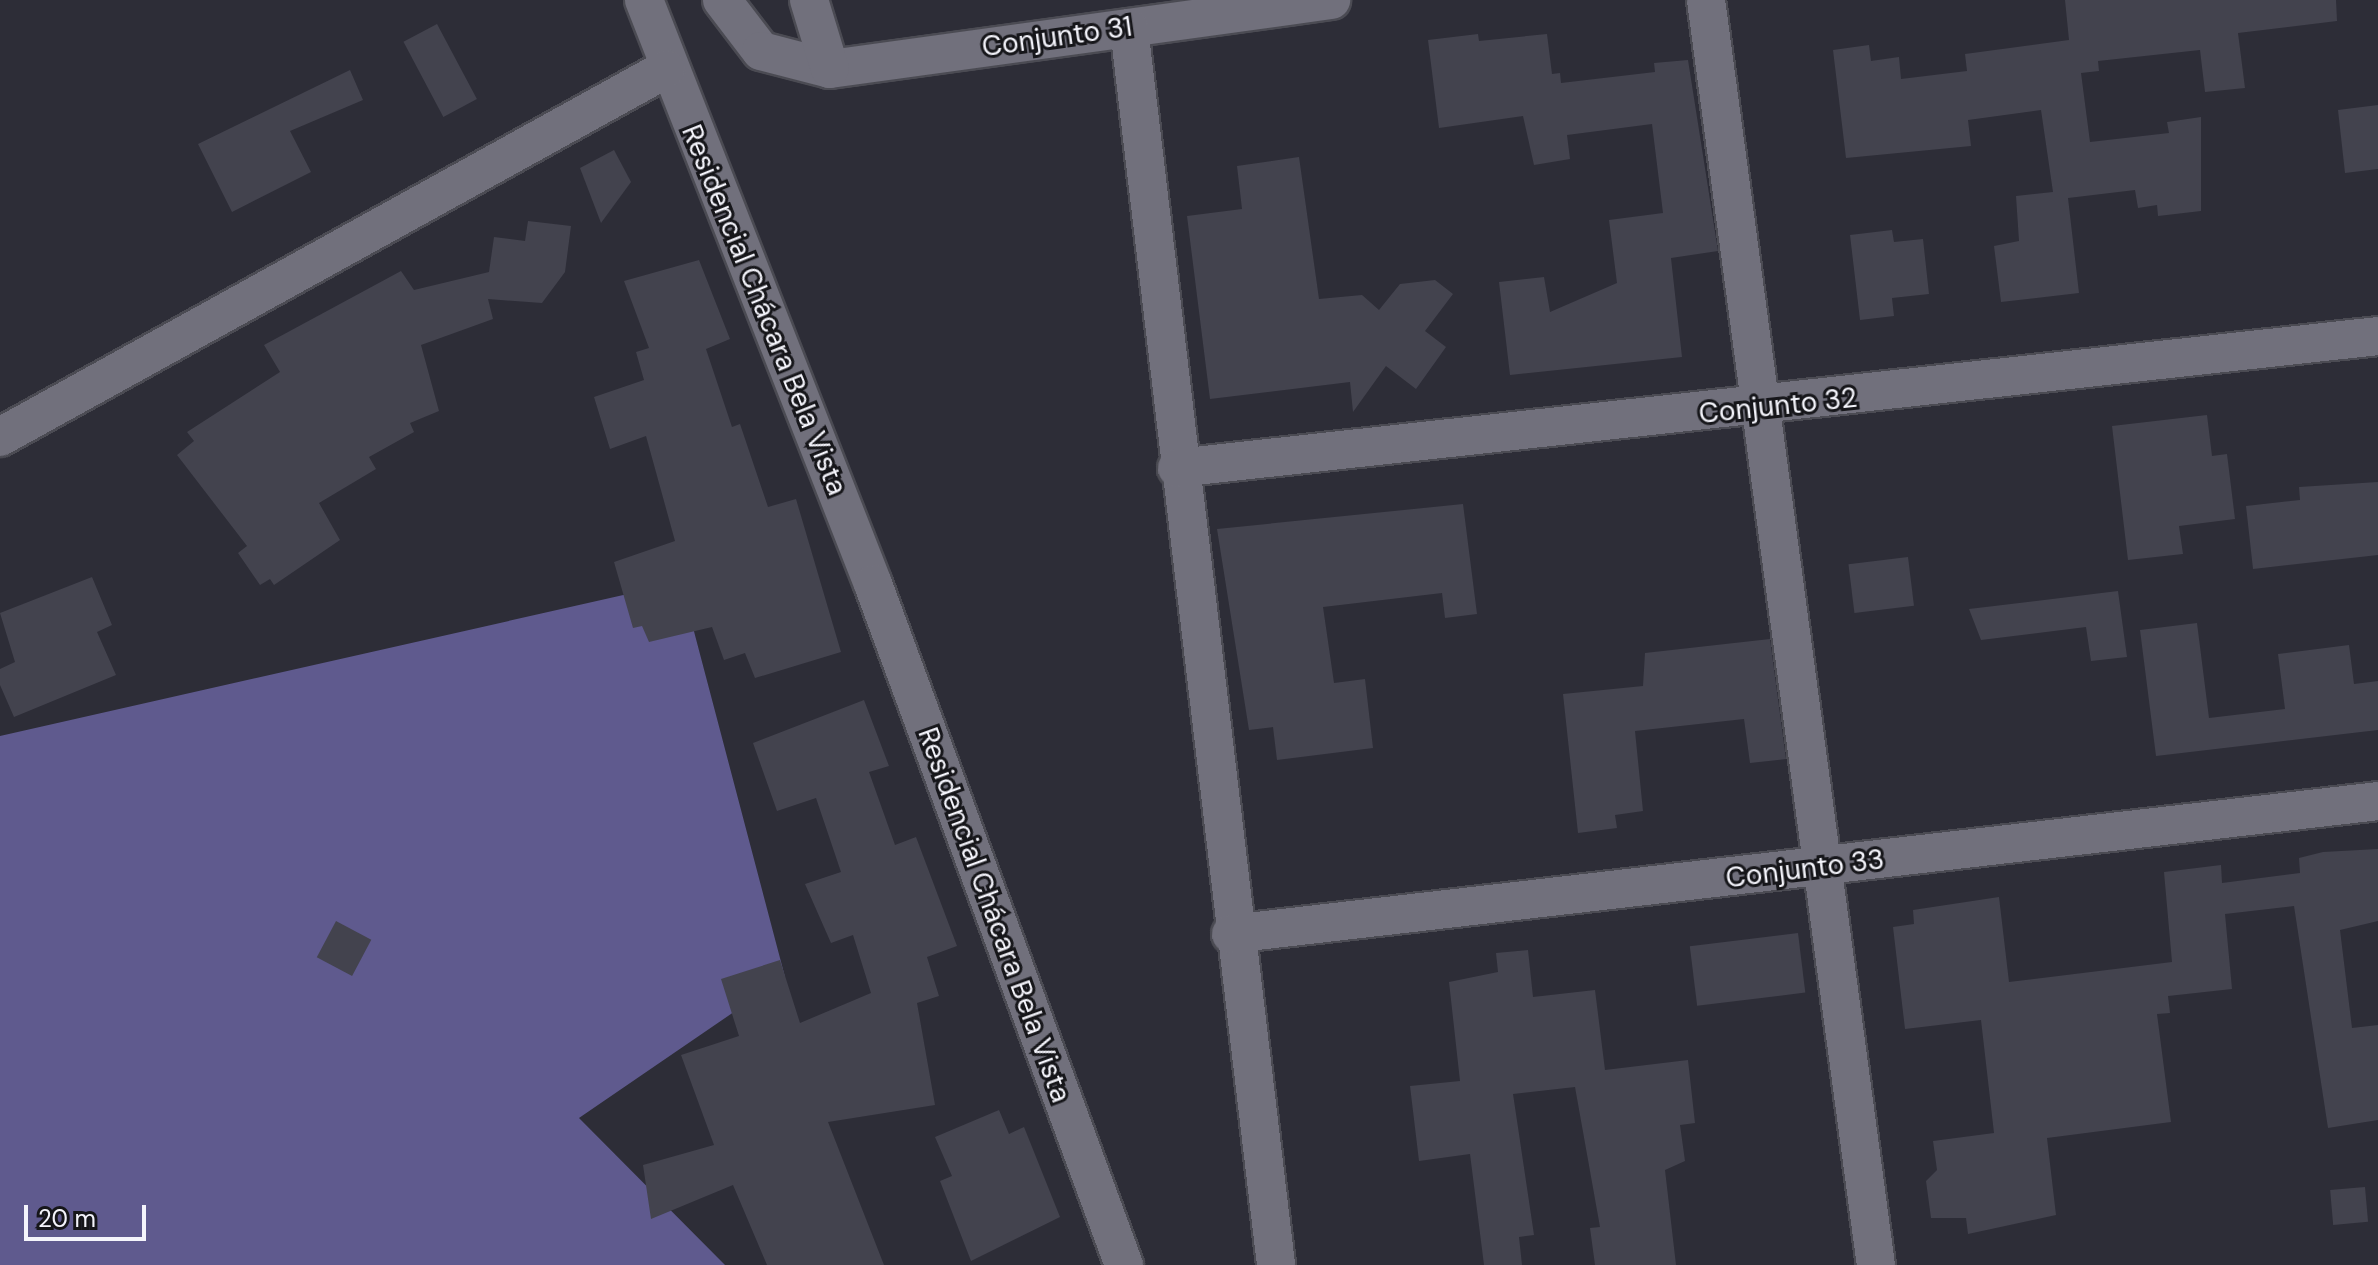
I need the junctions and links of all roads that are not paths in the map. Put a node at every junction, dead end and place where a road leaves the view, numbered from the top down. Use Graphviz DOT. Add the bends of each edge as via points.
graph roads {
  1 [pos="644,0"];
  2 [pos="722,0"];
  3 [pos="809,0"];
  4 [pos="1331,0"];
  5 [pos="1706,0"];
  6 [pos="1129,28"];
  7 [pos="666,69"];
  8 [pos="830,69"];
  9 [pos="2378,336"];
  10 [pos="1761,409"];
  11 [pos="0,437"];
  12 [pos="1177,468"];
  13 [pos="2378,801"];
  14 [pos="1823,868"];
  15 [pos="1231,934"];
  16 [pos="1124,1265"];
  17 [pos="1276,1265"];
  18 [pos="1876,1265"];
  1 -- 7 [label="street, Residencial Chácara Bela Vista"];
  2 -- 8 [label="street" via="761,51"];
  3 -- 8 [label="street"];
  4 -- 6 [label="street, Conjunto 31"];
  5 -- 10 [label="street"];
  6 -- 8 [label="street, Conjunto 31"];
  6 -- 12 [label="street"];
  7 -- 11 [label="street"];
  7 -- 16 [label="street, Residencial Chácara Bela Vista" via="873,584"];
  9 -- 10 [label="street, Conjunto 32"];
  10 -- 12 [label="street, Conjunto 32"];
  10 -- 14 [label="street"];
  12 -- 15 [label="street"];
  13 -- 14 [label="street, Conjunto 33"];
  14 -- 15 [label="street, Conjunto 33"];
  14 -- 18 [label="street"];
  15 -- 17 [label="street"];
}
